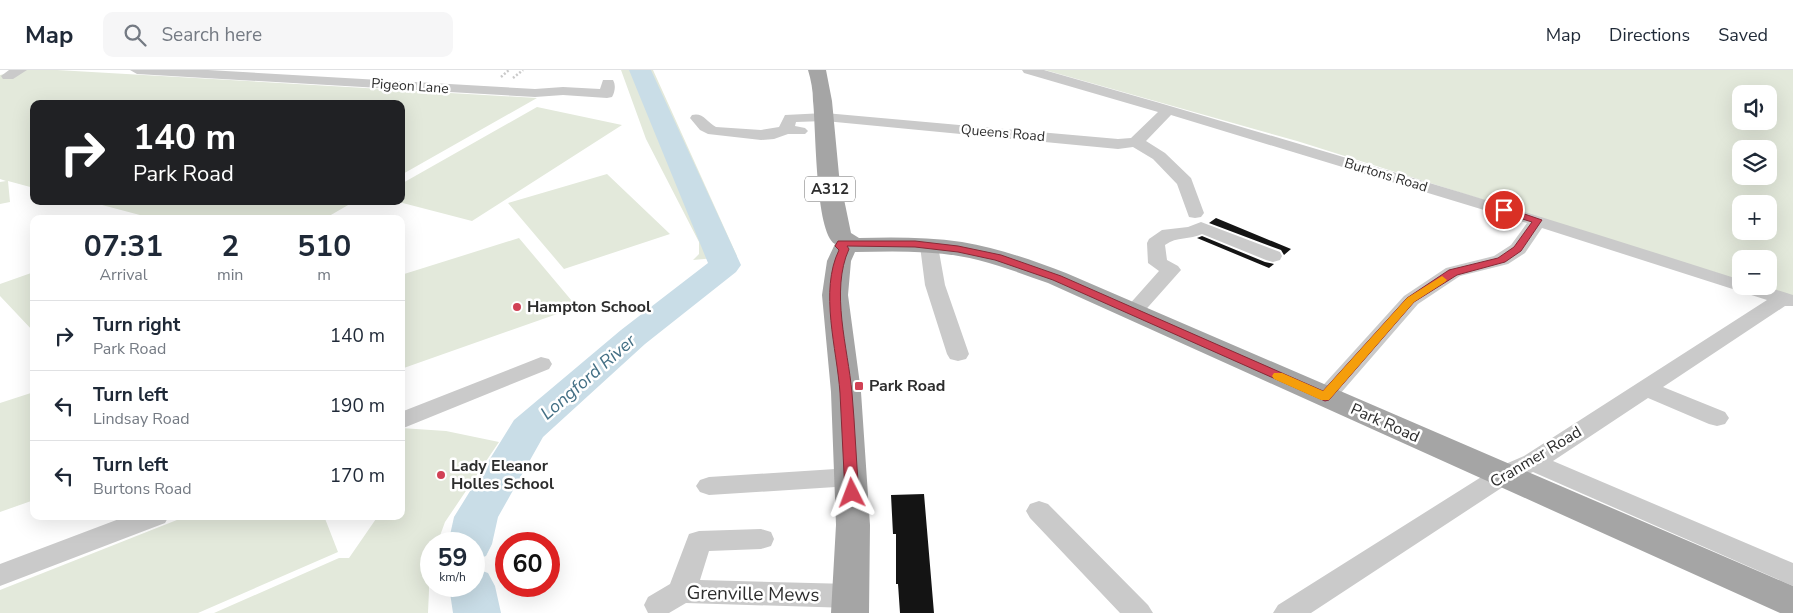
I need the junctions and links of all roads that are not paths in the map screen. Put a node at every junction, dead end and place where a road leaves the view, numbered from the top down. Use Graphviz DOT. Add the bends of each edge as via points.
graph roads {
  1 [pos="137,70"];
  2 [pos="817,70"];
  3 [pos="1029,70"];
  4 [pos="420,77"];
  5 [pos="500,81"];
  6 [pos="608,83"];
  7 [pos="407,86"];
  8 [pos="1168,110"];
  9 [pos="697,118"];
  10 [pos="825,124"];
  11 [pos="1136,142"];
  12 [pos="1195,214"];
  13 [pos="1538,220"];
  14 [pos="848,245"];
  15 [pos="929,246"];
  16 [pos="1273,256"];
  17 [pos="1732,283"];
  18 [pos="1772,295"];
  19 [pos="1788,300"];
  20 [pos="1134,311"];
  21 [pos="958,354"];
  22 [pos="542,364"];
  23 [pos="1647,388"];
  24 [pos="1325,397"];
  25 [pos="1718,418"];
  26 [pos="405,419"];
  27 [pos="1533,462"];
  28 [pos="1504,475"];
  29 [pos="851,477"];
  30 [pos="709,486"];
  31 [pos="1039,511"];
  32 [pos="145,520"];
  33 [pos="761,539"];
  34 [pos="1793,574"];
  35 [pos="0,575"];
  36 [pos="1793,602"];
  37 [pos="850,604"];
  38 [pos="1138,613"];
  39 [pos="1288,613"];
  1 -- 7 [label="street, Pigeon Lane"];
  2 -- 10 [label="main road, A312" via="823,90"];
  3 -- 8 [label="street, Burtons Road"];
  4 -- 7 [label="street"];
  5 -- 6 [label="street, Pigeon Lane" via="535,93 607,94"];
  5 -- 7 [label="street, Pigeon Lane"];
  8 -- 11 [label="street"];
  8 -- 13 [label="street, Burtons Road"];
  9 -- 10 [label="street, Queens Road" via="704,127 723,132 770,135 787,129 803,132"];
  10 -- 11 [label="street, Queens Road" via="850,118 1118,144"];
  10 -- 14 [label="main road, A312" via="830,196 840,237"];
  11 -- 12 [label="street" via="1159,156 1185,182"];
  13 -- 17 [label="street, Burtons Road"];
  13 -- 24 [label="street" via="1518,249 1501,260 1453,272 1410,300"];
  14 -- 15 [label="main road, Park Road"];
  14 -- 29 [label="main road" via="839,261 835,295"];
  15 -- 20 [label="main road, Park Road" via="998,257"];
  15 -- 21 [label="street" via="935,285"];
  16 -- 20 [label="street" via="1201,227 1192,232 1168,234 1156,243 1158,263 1171,270"];
  18 -- 19 [label="street, Burtons Road"];
  19 -- 23 [label="street, Cranmer Road"];
  20 -- 24 [label="main road, Park Road"];
  22 -- 26 [label="street"];
  23 -- 25 [label="street"];
  23 -- 27 [label="street, Cranmer Road"];
  24 -- 28 [label="main road, Park Road"];
  27 -- 28 [label="street, Cranmer Road"];
  27 -- 34 [label="street"];
  28 -- 36 [label="main road, Park Road"];
  28 -- 39 [label="street, Cranmer Road"];
  29 -- 30 [label="street"];
  29 -- 37 [label="main road"];
  31 -- 38 [label="street"];
  32 -- 35 [label="street"];
  33 -- 37 [label="street, Grenville Mews" via="699,541 670,598"];
}
